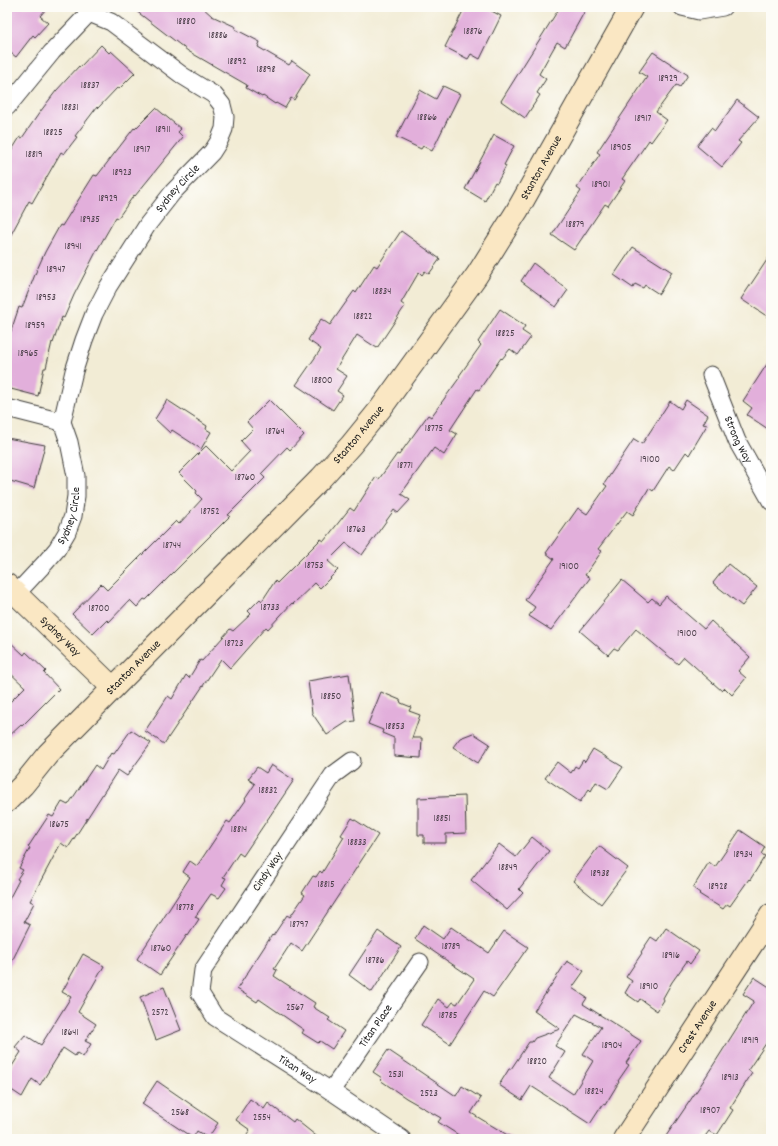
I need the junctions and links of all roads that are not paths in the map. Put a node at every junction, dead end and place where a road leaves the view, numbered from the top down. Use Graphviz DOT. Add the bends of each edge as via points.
graph roads {
  1 [pos="632,7"];
  2 [pos="682,7"];
  3 [pos="723,7"];
  4 [pos="87,10"];
  5 [pos="7,107"];
  6 [pos="711,375"];
  7 [pos="7,408"];
  8 [pos="62,422"];
  9 [pos="771,501"];
  10 [pos="12,589"];
  11 [pos="113,688"];
  12 [pos="352,761"];
  13 [pos="7,801"];
  14 [pos="771,915"];
  15 [pos="420,962"];
  16 [pos="200,993"];
  17 [pos="331,1091"];
  18 [pos="402,1139"];
  19 [pos="624,1139"];
  1 -- 11 [label="street, Stanton Avenue" via="518,211 477,275 381,408 321,478"];
  2 -- 3 [label="street" via="699,11"];
  4 -- 5 [label="street, Sydney Circle"];
  4 -- 8 [label="street, Sydney Circle" via="110,22 183,76 214,95 222,105 225,117 219,142 173,192 148,224 108,287 84,340"];
  6 -- 9 [label="street, Strong Way" via="736,441"];
  7 -- 8 [label="street"];
  8 -- 10 [label="street, Sydney Circle" via="76,476 72,516 67,532 46,563"];
  10 -- 11 [label="street, Sydney Way"];
  11 -- 13 [label="street, Stanton Avenue" via="48,754"];
  12 -- 16 [label="street, Cindy Way" via="333,775 203,970"];
  14 -- 19 [label="street, Crest Avenue"];
  15 -- 17 [label="street, Titan Place"];
  16 -- 17 [label="street, Titan Way" via="215,1017"];
  17 -- 18 [label="street, Titan Way"];
}
